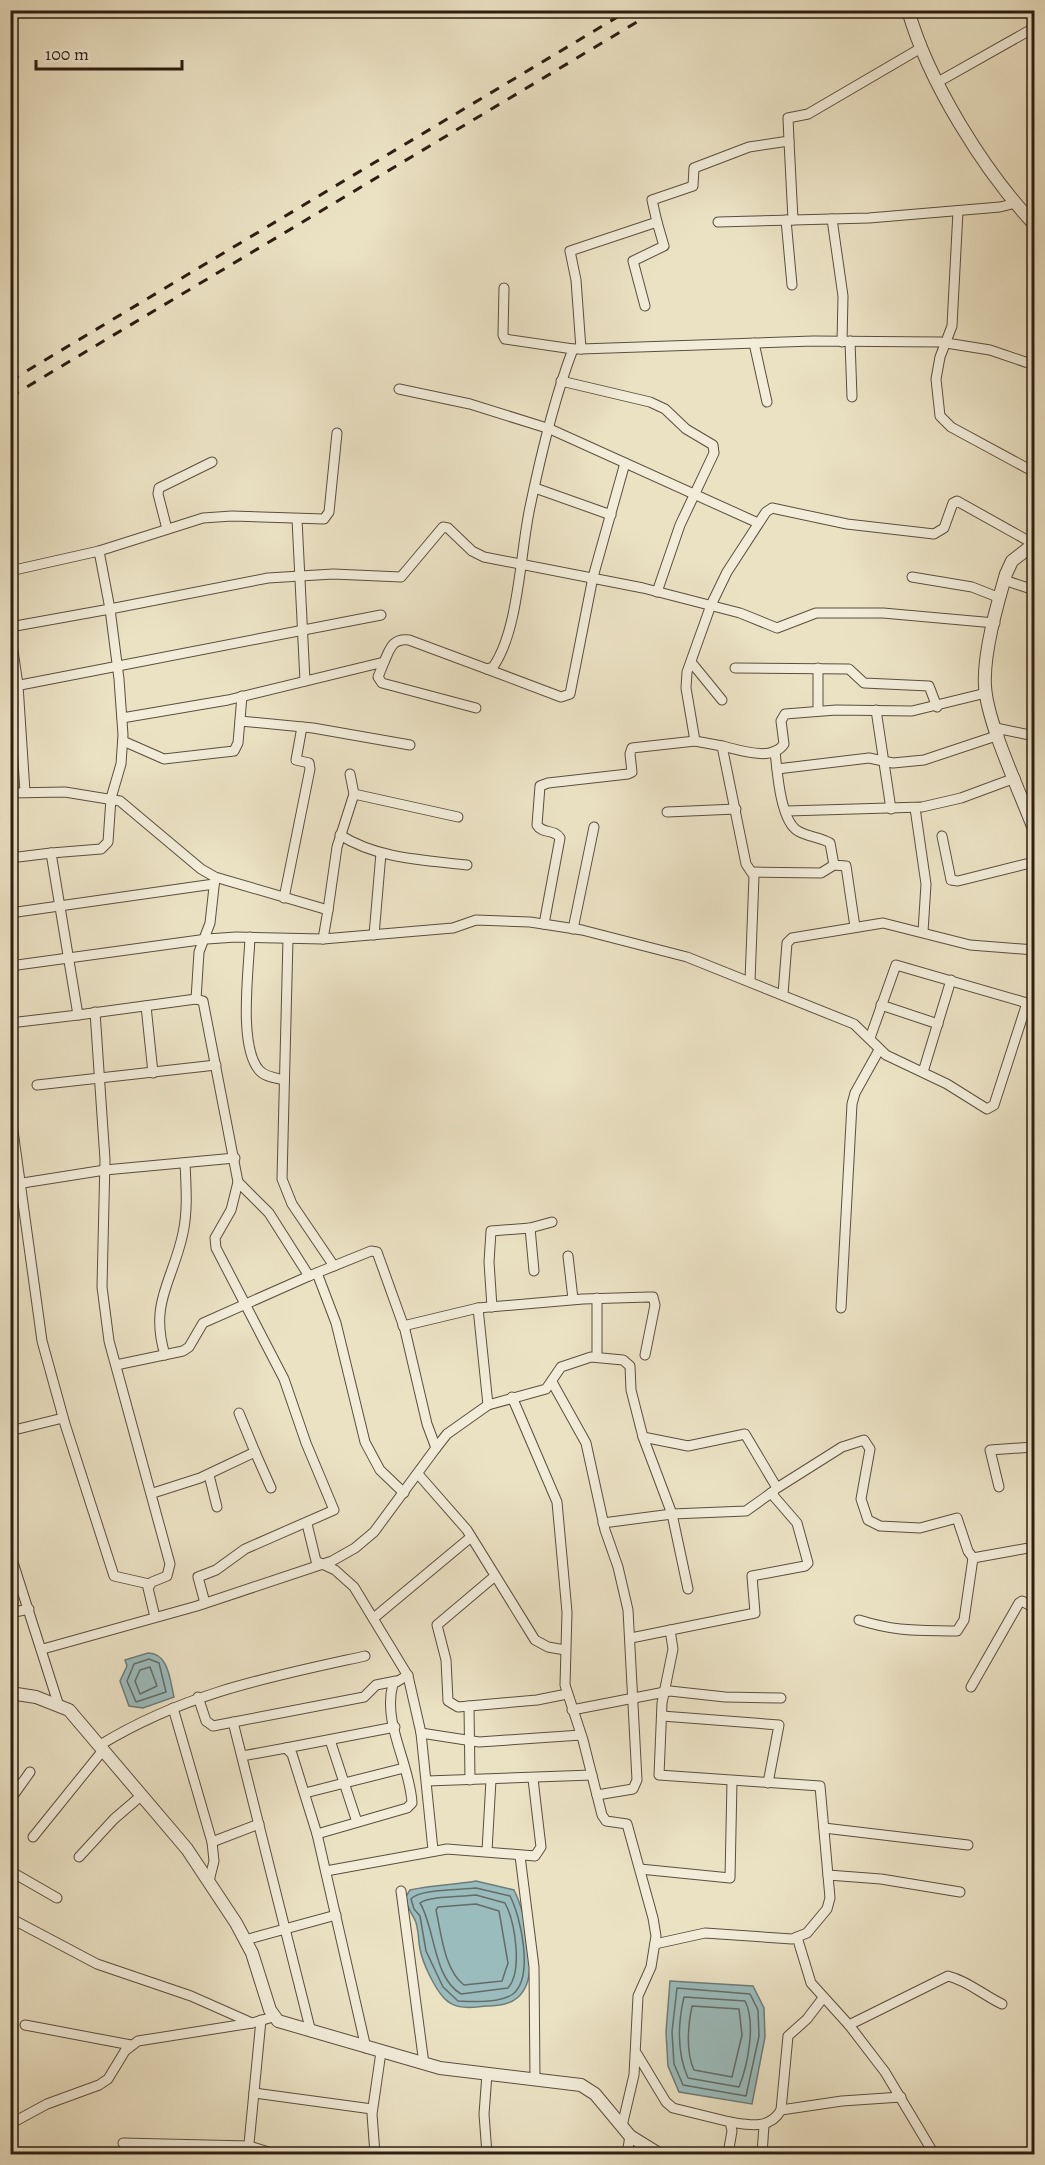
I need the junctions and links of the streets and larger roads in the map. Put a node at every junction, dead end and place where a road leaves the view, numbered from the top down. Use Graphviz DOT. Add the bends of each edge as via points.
graph roads {
  1 [pos="908,10"];
  2 [pos="1032,29"];
  3 [pos="921,48"];
  4 [pos="938,82"];
  5 [pos="789,141"];
  6 [pos="1016,203"];
  7 [pos="958,211"];
  8 [pos="832,219"];
  9 [pos="790,220"];
  10 [pos="657,222"];
  11 [pos="718,222"];
  12 [pos="1035,224"];
  13 [pos="792,285"];
  14 [pos="504,288"];
  15 [pos="645,306"];
  16 [pos="846,341"];
  17 [pos="754,343"];
  18 [pos="947,343"];
  19 [pos="577,349"];
  20 [pos="1035,365"];
  21 [pos="561,381"];
  22 [pos="399,389"];
  23 [pos="852,397"];
  24 [pos="767,402"];
  25 [pos="550,429"];
  26 [pos="337,433"];
  27 [pos="212,462"];
  28 [pos="625,463"];
  29 [pos="1035,472"];
  30 [pos="535,488"];
  31 [pos="694,497"];
  32 [pos="611,515"];
  33 [pos="297,519"];
  34 [pos="758,523"];
  35 [pos="167,530"];
  36 [pos="1035,544"];
  37 [pos="99,551"];
  38 [pos="522,564"];
  39 [pos="10,571"];
  40 [pos="299,575"];
  41 [pos="593,577"];
  42 [pos="912,577"];
  43 [pos="1004,580"];
  44 [pos="1035,590"];
  45 [pos="657,592"];
  46 [pos="1000,598"];
  47 [pos="711,605"];
  48 [pos="110,609"];
  49 [pos="381,615"];
  50 [pos="994,624"];
  51 [pos="10,628"];
  52 [pos="302,630"];
  53 [pos="384,662"];
  54 [pos="691,662"];
  55 [pos="117,665"];
  56 [pos="735,668"];
  57 [pos="818,668"];
  58 [pos="487,669"];
  59 [pos="305,681"];
  60 [pos="14,686"];
  61 [pos="986,693"];
  62 [pos="242,696"];
  63 [pos="722,700"];
  64 [pos="937,707"];
  65 [pos="476,708"];
  66 [pos="876,710"];
  67 [pos="818,711"];
  68 [pos="123,718"];
  69 [pos="240,721"];
  70 [pos="302,727"];
  71 [pos="998,732"];
  72 [pos="1035,736"];
  73 [pos="123,741"];
  74 [pos="695,741"];
  75 [pos="410,745"];
  76 [pos="722,746"];
  77 [pos="775,751"];
  78 [pos="884,761"];
  79 [pos="777,769"];
  80 [pos="350,774"];
  81 [pos="1015,778"];
  82 [pos="25,792"];
  83 [pos="10,793"];
  84 [pos="354,794"];
  85 [pos="111,798"];
  86 [pos="915,808"];
  87 [pos="736,809"];
  88 [pos="891,809"];
  89 [pos="787,810"];
  90 [pos="667,812"];
  91 [pos="458,817"];
  92 [pos="594,827"];
  93 [pos="1035,829"];
  94 [pos="340,835"];
  95 [pos="942,836"];
  96 [pos="51,853"];
  97 [pos="381,853"];
  98 [pos="10,858"];
  99 [pos="1035,862"];
  100 [pos="467,865"];
  101 [pos="834,865"];
  102 [pos="753,872"];
  103 [pos="215,881"];
  104 [pos="284,898"];
  105 [pos="60,907"];
  106 [pos="328,910"];
  107 [pos="10,913"];
  108 [pos="544,924"];
  109 [pos="855,927"];
  110 [pos="573,929"];
  111 [pos="923,932"];
  112 [pos="374,935"];
  113 [pos="250,937"];
  114 [pos="205,939"];
  115 [pos="288,939"];
  116 [pos="323,939"];
  117 [pos="1035,950"];
  118 [pos="68,959"];
  119 [pos="10,966"];
  120 [pos="951,980"];
  121 [pos="750,981"];
  122 [pos="783,994"];
  123 [pos="196,999"];
  124 [pos="1031,1003"];
  125 [pos="881,1005"];
  126 [pos="146,1006"];
  127 [pos="96,1012"];
  128 [pos="78,1015"];
  129 [pos="10,1023"];
  130 [pos="938,1024"];
  131 [pos="870,1038"];
  132 [pos="879,1050"];
  133 [pos="216,1065"];
  134 [pos="923,1072"];
  135 [pos="153,1073"];
  136 [pos="101,1079"];
  137 [pos="284,1080"];
  138 [pos="37,1085"];
  139 [pos="10,1109"];
  140 [pos="235,1158"];
  141 [pos="185,1163"];
  142 [pos="105,1170"];
  143 [pos="238,1182"];
  144 [pos="21,1183"];
  145 [pos="10,1185"];
  146 [pos="552,1222"];
  147 [pos="530,1228"];
  148 [pos="568,1256"];
  149 [pos="334,1266"];
  150 [pos="534,1271"];
  151 [pos="313,1274"];
  152 [pos="597,1298"];
  153 [pos="573,1299"];
  154 [pos="245,1302"];
  155 [pos="492,1307"];
  156 [pos="478,1308"];
  157 [pos="841,1308"];
  158 [pos="403,1326"];
  159 [pos="165,1355"];
  160 [pos="645,1355"];
  161 [pos="597,1356"];
  162 [pos="116,1365"];
  163 [pos="552,1382"];
  164 [pos="512,1397"];
  165 [pos="488,1405"];
  166 [pos="238,1413"];
  167 [pos="63,1418"];
  168 [pos="10,1431"];
  169 [pos="643,1437"];
  170 [pos="1035,1446"];
  171 [pos="436,1448"];
  172 [pos="255,1452"];
  173 [pos="418,1474"];
  174 [pos="208,1475"];
  175 [pos="999,1487"];
  176 [pos="271,1488"];
  177 [pos="774,1491"];
  178 [pos="404,1493"];
  179 [pos="153,1494"];
  180 [pos="217,1507"];
  181 [pos="672,1514"];
  182 [pos="603,1523"];
  183 [pos="306,1524"];
  184 [pos="471,1537"];
  185 [pos="1035,1547"];
  186 [pos="10,1553"];
  187 [pos="973,1558"];
  188 [pos="322,1565"];
  189 [pos="495,1576"];
  190 [pos="149,1584"];
  191 [pos="688,1589"];
  192 [pos="204,1603"];
  193 [pos="1035,1608"];
  194 [pos="29,1609"];
  195 [pos="10,1613"];
  196 [pos="155,1617"];
  197 [pos="375,1617"];
  198 [pos="859,1620"];
  199 [pos="670,1630"];
  200 [pos="632,1638"];
  201 [pos="43,1649"];
  202 [pos="565,1650"];
  203 [pos="365,1656"];
  204 [pos="408,1675"];
  205 [pos="396,1681"];
  206 [pos="970,1687"];
  207 [pos="664,1691"];
  208 [pos="567,1694"];
  209 [pos="12,1697"];
  210 [pos="198,1697"];
  211 [pos="634,1698"];
  212 [pos="781,1698"];
  213 [pos="58,1703"];
  214 [pos="469,1706"];
  215 [pos="173,1708"];
  216 [pos="572,1710"];
  217 [pos="662,1716"];
  218 [pos="233,1722"];
  219 [pos="394,1727"];
  220 [pos="421,1733"];
  221 [pos="581,1735"];
  222 [pos="330,1740"];
  223 [pos="471,1741"];
  224 [pos="102,1747"];
  225 [pos="286,1748"];
  226 [pos="242,1756"];
  227 [pos="404,1768"];
  228 [pos="30,1772"];
  229 [pos="592,1775"];
  230 [pos="533,1779"];
  231 [pos="470,1780"];
  232 [pos="491,1780"];
  233 [pos="428,1781"];
  234 [pos="732,1781"];
  235 [pos="345,1783"];
  236 [pos="768,1783"];
  237 [pos="305,1793"];
  238 [pos="142,1795"];
  239 [pos="597,1795"];
  240 [pos="10,1800"];
  241 [pos="357,1822"];
  242 [pos="259,1824"];
  243 [pos="824,1828"];
  244 [pos="317,1834"];
  245 [pos="33,1837"];
  246 [pos="212,1842"];
  247 [pos="968,1845"];
  248 [pos="434,1850"];
  249 [pos="487,1851"];
  250 [pos="520,1856"];
  251 [pos="79,1857"];
  252 [pos="640,1869"];
  253 [pos="10,1871"];
  254 [pos="326,1871"];
  255 [pos="828,1875"];
  256 [pos="209,1881"];
  257 [pos="401,1891"];
  258 [pos="960,1892"];
  259 [pos="57,1898"];
  260 [pos="336,1915"];
  261 [pos="10,1918"];
  262 [pos="285,1929"];
  263 [pos="797,1937"];
  264 [pos="245,1940"];
  265 [pos="655,1944"];
  266 [pos="823,1998"];
  267 [pos="1002,2004"];
  268 [pos="273,2017"];
  269 [pos="256,2022"];
  270 [pos="25,2025"];
  271 [pos="849,2025"];
  272 [pos="311,2031"];
  273 [pos="131,2045"];
  274 [pos="366,2048"];
  275 [pos="381,2052"];
  276 [pos="637,2054"];
  277 [pos="424,2064"];
  278 [pos="487,2074"];
  279 [pos="535,2080"];
  280 [pos="254,2093"];
  281 [pos="901,2097"];
  282 [pos="372,2109"];
  283 [pos="781,2110"];
  284 [pos="729,2122"];
  285 [pos="10,2124"];
  286 [pos="764,2125"];
  287 [pos="622,2126"];
  288 [pos="630,2136"];
  289 [pos="123,2142"];
  290 [pos="249,2150"];
  291 [pos="275,2154"];
  292 [pos="375,2154"];
  293 [pos="486,2154"];
  294 [pos="627,2154"];
  295 [pos="660,2154"];
  296 [pos="728,2154"];
  297 [pos="762,2154"];
  298 [pos="934,2154"];
  1 -- 3 [label="street"];
  2 -- 4 [label="street"];
  3 -- 4 [label="street"];
  3 -- 5 [label="street" via="808,114 788,118"];
  4 -- 6 [label="street" via="976,148"];
  5 -- 9 [label="street"];
  5 -- 10 [label="street" via="749,147 694,168 693,186 652,200"];
  6 -- 7 [label="street"];
  6 -- 12 [label="street"];
  7 -- 8 [label="street"];
  7 -- 18 [label="street" via="952,326"];
  8 -- 9 [label="street"];
  8 -- 16 [label="street"];
  9 -- 11 [label="street"];
  9 -- 13 [label="street"];
  10 -- 15 [label="street" via="664,246 633,261"];
  10 -- 19 [label="street" via="570,251 576,280"];
  14 -- 19 [label="street" via="505,339"];
  16 -- 17 [label="street"];
  16 -- 18 [label="street"];
  16 -- 23 [label="street"];
  17 -- 19 [label="street"];
  17 -- 24 [label="street"];
  18 -- 20 [label="street" via="990,350"];
  18 -- 29 [label="street" via="939,357 936,379 943,421"];
  19 -- 21 [label="street"];
  21 -- 25 [label="street"];
  21 -- 31 [label="street" via="650,402 713,445 714,453"];
  22 -- 25 [label="street" via="470,404"];
  25 -- 28 [label="street"];
  25 -- 30 [label="street"];
  26 -- 33 [label="street" via="327,517"];
  27 -- 35 [label="street" via="159,488"];
  28 -- 31 [label="street"];
  28 -- 32 [label="street"];
  30 -- 32 [label="street"];
  30 -- 38 [label="street"];
  31 -- 34 [label="street"];
  31 -- 45 [label="street"];
  32 -- 41 [label="street"];
  33 -- 35 [label="street" via="216,516"];
  33 -- 40 [label="street"];
  34 -- 36 [label="street" via="769,509 776,508 847,524 934,534 944,528 957,501"];
  34 -- 47 [label="street"];
  35 -- 37 [label="street"];
  36 -- 43 [label="street" via="1012,561"];
  37 -- 39 [label="street"];
  37 -- 48 [label="street"];
  38 -- 40 [label="street" via="478,555 445,527 401,577"];
  38 -- 41 [label="street"];
  38 -- 58 [label="street" via="505,642 495,664"];
  40 -- 48 [label="street"];
  40 -- 52 [label="street"];
  41 -- 45 [label="street"];
  41 -- 58 [label="street" via="568,696 561,697"];
  42 -- 46 [label="street" via="972,587"];
  43 -- 44 [label="street"];
  43 -- 46 [label="street"];
  45 -- 47 [label="street"];
  46 -- 50 [label="street"];
  47 -- 50 [label="street" via="781,628 816,613 883,613"];
  47 -- 54 [label="street"];
  48 -- 51 [label="street"];
  48 -- 55 [label="street"];
  49 -- 52 [label="street"];
  50 -- 61 [label="street"];
  51 -- 60 [label="street"];
  52 -- 55 [label="street"];
  52 -- 59 [label="street"];
  53 -- 58 [label="street" via="392,644 403,639"];
  53 -- 59 [label="street"];
  53 -- 65 [label="street" via="378,677 382,683"];
  54 -- 63 [label="street"];
  54 -- 74 [label="street" via="686,688"];
  55 -- 60 [label="street"];
  55 -- 68 [label="street"];
  56 -- 57 [label="street"];
  57 -- 64 [label="street" via="849,669 864,683 929,686"];
  57 -- 67 [label="street"];
  59 -- 62 [label="street"];
  60 -- 82 [label="street"];
  61 -- 64 [label="street"];
  61 -- 71 [label="street"];
  62 -- 68 [label="street"];
  62 -- 69 [label="street"];
  64 -- 66 [label="street"];
  66 -- 67 [label="street"];
  66 -- 78 [label="street"];
  67 -- 77 [label="street" via="782,715 784,744"];
  68 -- 73 [label="street"];
  69 -- 70 [label="street"];
  69 -- 73 [label="street" via="237,748 230,752 164,759"];
  70 -- 75 [label="street"];
  70 -- 104 [label="street" via="296,760 310,766"];
  71 -- 72 [label="street"];
  71 -- 78 [label="street" via="924,760"];
  71 -- 81 [label="street"];
  73 -- 85 [label="street" via="122,764"];
  74 -- 76 [label="street"];
  74 -- 108 [label="street" via="632,748 632,772 628,774 540,786 537,825 560,838"];
  76 -- 77 [label="street" via="758,753"];
  76 -- 87 [label="street"];
  77 -- 79 [label="street"];
  78 -- 79 [label="street" via="869,758"];
  78 -- 88 [label="street"];
  79 -- 89 [label="street"];
  80 -- 84 [label="street"];
  81 -- 86 [label="street" via="962,798"];
  81 -- 93 [label="street"];
  82 -- 83 [label="street"];
  82 -- 85 [label="street"];
  84 -- 91 [label="street"];
  84 -- 94 [label="street"];
  85 -- 96 [label="street" via="106,846"];
  85 -- 103 [label="street" via="133,810"];
  86 -- 88 [label="street"];
  86 -- 111 [label="street" via="926,884"];
  87 -- 90 [label="street"];
  87 -- 102 [label="street" via="746,864"];
  88 -- 89 [label="street"];
  89 -- 101 [label="street" via="797,830 830,843"];
  92 -- 110 [label="street"];
  94 -- 97 [label="street"];
  94 -- 106 [label="street"];
  95 -- 99 [label="street" via="951,880"];
  96 -- 98 [label="street"];
  96 -- 105 [label="street"];
  97 -- 100 [label="street"];
  97 -- 112 [label="street"];
  101 -- 102 [label="street" via="821,873"];
  101 -- 109 [label="street" via="846,866"];
  102 -- 121 [label="street"];
  103 -- 104 [label="street"];
  103 -- 105 [label="street"];
  103 -- 114 [label="street"];
  104 -- 106 [label="street"];
  105 -- 107 [label="street"];
  105 -- 118 [label="street"];
  106 -- 116 [label="street"];
  108 -- 110 [label="street"];
  108 -- 112 [label="street" via="487,919 453,928"];
  109 -- 111 [label="street" via="893,923"];
  109 -- 122 [label="street" via="789,939"];
  110 -- 121 [label="street" via="687,957"];
  111 -- 117 [label="street" via="970,945"];
  112 -- 116 [label="street"];
  113 -- 114 [label="street"];
  113 -- 115 [label="street"];
  113 -- 137 [label="street" via="250,1051 263,1074"];
  114 -- 118 [label="street"];
  114 -- 123 [label="street" via="199,952"];
  115 -- 116 [label="street"];
  115 -- 137 [label="street"];
  118 -- 119 [label="street"];
  118 -- 128 [label="street"];
  120 -- 124 [label="street"];
  120 -- 125 [label="street" via="896,965"];
  120 -- 130 [label="street"];
  121 -- 122 [label="street"];
  122 -- 131 [label="street" via="854,1024"];
  123 -- 126 [label="street"];
  123 -- 133 [label="street" via="204,1004"];
  124 -- 134 [label="street" via="992,1108 987,1109"];
  125 -- 130 [label="street"];
  125 -- 131 [label="street"];
  126 -- 127 [label="street"];
  126 -- 135 [label="street"];
  127 -- 128 [label="street"];
  127 -- 136 [label="street"];
  128 -- 129 [label="street"];
  130 -- 134 [label="street"];
  131 -- 132 [label="street"];
  132 -- 134 [label="street"];
  132 -- 157 [label="street" via="852,1104"];
  133 -- 135 [label="street"];
  133 -- 140 [label="street"];
  135 -- 136 [label="street"];
  136 -- 138 [label="street"];
  136 -- 142 [label="street"];
  137 -- 149 [label="street" via="282,1179 292,1204"];
  139 -- 144 [label="street"];
  140 -- 141 [label="street"];
  140 -- 143 [label="street"];
  141 -- 142 [label="street"];
  141 -- 159 [label="street" via="187,1203 183,1236 159,1310 159,1336"];
  142 -- 144 [label="street"];
  142 -- 162 [label="street" via="103,1309"];
  143 -- 151 [label="street" via="269,1214"];
  143 -- 154 [label="street" via="231,1210 214,1242"];
  144 -- 145 [label="street"];
  144 -- 167 [label="street" via="40,1329"];
  146 -- 147 [label="street"];
  147 -- 150 [label="street"];
  147 -- 155 [label="street" via="496,1228 490,1233"];
  148 -- 153 [label="street"];
  149 -- 151 [label="street"];
  149 -- 158 [label="street" via="376,1252"];
  151 -- 154 [label="street"];
  151 -- 178 [label="street" via="336,1323 365,1442 380,1470"];
  152 -- 153 [label="street"];
  152 -- 160 [label="street" via="653,1298"];
  152 -- 161 [label="street"];
  153 -- 155 [label="street"];
  154 -- 159 [label="street" via="203,1323 183,1351"];
  154 -- 183 [label="street" via="284,1379 334,1508 333,1513"];
  155 -- 156 [label="street"];
  156 -- 158 [label="street"];
  156 -- 165 [label="street"];
  158 -- 171 [label="street"];
  159 -- 162 [label="street"];
  161 -- 163 [label="street" via="561,1367"];
  161 -- 169 [label="street" via="629,1363 631,1390"];
  162 -- 179 [label="street"];
  163 -- 164 [label="street" via="546,1389"];
  163 -- 182 [label="street" via="586,1443"];
  164 -- 165 [label="street"];
  164 -- 202 [label="street" via="557,1503 567,1612"];
  165 -- 171 [label="street" via="447,1434"];
  166 -- 172 [label="street"];
  167 -- 168 [label="street"];
  167 -- 190 [label="street" via="114,1576"];
  169 -- 177 [label="street" via="688,1446 745,1434"];
  169 -- 181 [label="street"];
  170 -- 175 [label="street" via="990,1450"];
  171 -- 173 [label="street"];
  172 -- 174 [label="street"];
  172 -- 176 [label="street"];
  173 -- 178 [label="street"];
  173 -- 184 [label="street"];
  174 -- 179 [label="street"];
  174 -- 180 [label="street"];
  177 -- 181 [label="street" via="746,1510"];
  177 -- 187 [label="street" via="842,1447 864,1440 870,1449 861,1499 868,1520 880,1526 920,1528 957,1518"];
  177 -- 199 [label="street" via="797,1523 808,1563 752,1576 755,1613"];
  178 -- 188 [label="street" via="374,1532 356,1548"];
  179 -- 190 [label="street" via="171,1569 167,1576"];
  181 -- 182 [label="street"];
  181 -- 191 [label="street"];
  182 -- 200 [label="street" via="622,1583"];
  183 -- 188 [label="street" via="316,1561"];
  183 -- 192 [label="street" via="245,1549 216,1570 198,1577"];
  184 -- 189 [label="street"];
  184 -- 197 [label="street"];
  185 -- 187 [label="street"];
  186 -- 194 [label="street"];
  187 -- 198 [label="street" via="960,1630 899,1631"];
  188 -- 192 [label="street"];
  188 -- 197 [label="street" via="335,1570 354,1587"];
  189 -- 202 [label="street" via="535,1640"];
  189 -- 214 [label="street" via="436,1625 446,1660 448,1701 458,1707"];
  190 -- 196 [label="street"];
  192 -- 196 [label="street"];
  193 -- 206 [label="street" via="1019,1603"];
  194 -- 195 [label="street"];
  194 -- 201 [label="street"];
  196 -- 201 [label="street"];
  197 -- 204 [label="street"];
  199 -- 200 [label="street"];
  199 -- 207 [label="street" via="672,1654"];
  200 -- 211 [label="street"];
  201 -- 213 [label="street"];
  202 -- 208 [label="street"];
  203 -- 210 [label="street"];
  204 -- 205 [label="street"];
  204 -- 220 [label="street"];
  205 -- 218 [label="street" via="376,1685 364,1697"];
  205 -- 219 [label="street" via="392,1694"];
  207 -- 211 [label="street"];
  207 -- 212 [label="street"];
  207 -- 217 [label="street"];
  208 -- 214 [label="street"];
  208 -- 216 [label="street"];
  209 -- 213 [label="street"];
  210 -- 215 [label="street"];
  210 -- 218 [label="street" via="207,1724"];
  211 -- 216 [label="street"];
  211 -- 239 [label="street" via="636,1785"];
  213 -- 224 [label="street" via="79,1719"];
  214 -- 223 [label="street"];
  215 -- 224 [label="street"];
  215 -- 246 [label="street"];
  216 -- 221 [label="street"];
  217 -- 234 [label="street" via="659,1775"];
  217 -- 236 [label="street" via="779,1725"];
  218 -- 226 [label="street"];
  219 -- 222 [label="street"];
  219 -- 227 [label="street"];
  220 -- 223 [label="street"];
  220 -- 233 [label="street"];
  221 -- 223 [label="street"];
  221 -- 229 [label="street"];
  222 -- 225 [label="street"];
  222 -- 235 [label="street"];
  223 -- 231 [label="street"];
  224 -- 238 [label="street"];
  224 -- 245 [label="street"];
  225 -- 226 [label="street"];
  225 -- 237 [label="street" via="292,1754"];
  226 -- 242 [label="street"];
  227 -- 235 [label="street"];
  227 -- 241 [label="street" via="412,1798 410,1806"];
  228 -- 240 [label="street"];
  229 -- 230 [label="street"];
  229 -- 239 [label="street"];
  230 -- 232 [label="street"];
  230 -- 250 [label="street" via="541,1851 535,1856"];
  231 -- 232 [label="street"];
  231 -- 233 [label="street"];
  232 -- 249 [label="street"];
  233 -- 248 [label="street"];
  234 -- 236 [label="street"];
  234 -- 252 [label="street" via="730,1878"];
  235 -- 237 [label="street"];
  235 -- 241 [label="street"];
  236 -- 243 [label="street" via="820,1786"];
  237 -- 244 [label="street"];
  238 -- 251 [label="street"];
  238 -- 256 [label="street"];
  239 -- 252 [label="street" via="604,1819 627,1824"];
  241 -- 244 [label="street"];
  242 -- 246 [label="street"];
  242 -- 262 [label="street"];
  243 -- 247 [label="street"];
  243 -- 255 [label="street"];
  244 -- 254 [label="street"];
  246 -- 256 [label="street" via="214,1861"];
  248 -- 249 [label="street"];
  248 -- 254 [label="street"];
  249 -- 250 [label="street"];
  250 -- 279 [label="street" via="534,1967"];
  252 -- 265 [label="street" via="653,1918"];
  253 -- 259 [label="street"];
  254 -- 260 [label="street"];
  255 -- 258 [label="street"];
  255 -- 263 [label="street" via="830,1905 807,1933"];
  256 -- 264 [label="street"];
  257 -- 277 [label="street"];
  260 -- 262 [label="street"];
  260 -- 274 [label="street"];
  261 -- 269 [label="street" via="97,1964"];
  262 -- 264 [label="street"];
  262 -- 272 [label="street"];
  263 -- 265 [label="street" via="705,1933"];
  263 -- 266 [label="street" via="805,1970"];
  264 -- 268 [label="street"];
  265 -- 276 [label="street" via="651,1967 638,1996"];
  266 -- 271 [label="street"];
  266 -- 283 [label="street" via="788,2036"];
  267 -- 271 [label="street" via="963,1980 948,1977"];
  268 -- 269 [label="street"];
  268 -- 272 [label="street"];
  269 -- 273 [label="street" via="146,2039"];
  269 -- 280 [label="street"];
  270 -- 273 [label="street"];
  271 -- 281 [label="street"];
  272 -- 274 [label="street"];
  273 -- 285 [label="street" via="108,2079 99,2085 48,2104"];
  274 -- 275 [label="street"];
  275 -- 277 [label="street"];
  275 -- 282 [label="street"];
  276 -- 284 [label="street" via="673,2108"];
  276 -- 287 [label="street"];
  277 -- 278 [label="street"];
  278 -- 279 [label="street"];
  278 -- 293 [label="street"];
  279 -- 287 [label="street" via="586,2087"];
  280 -- 282 [label="street"];
  280 -- 290 [label="street"];
  281 -- 283 [label="street"];
  281 -- 298 [label="street"];
  282 -- 292 [label="street"];
  283 -- 286 [label="street"];
  284 -- 286 [label="street"];
  284 -- 296 [label="street" via="732,2130"];
  286 -- 297 [label="street"];
  287 -- 288 [label="street"];
  288 -- 294 [label="street"];
  288 -- 295 [label="street"];
  289 -- 290 [label="street"];
  290 -- 291 [label="street"];
}
